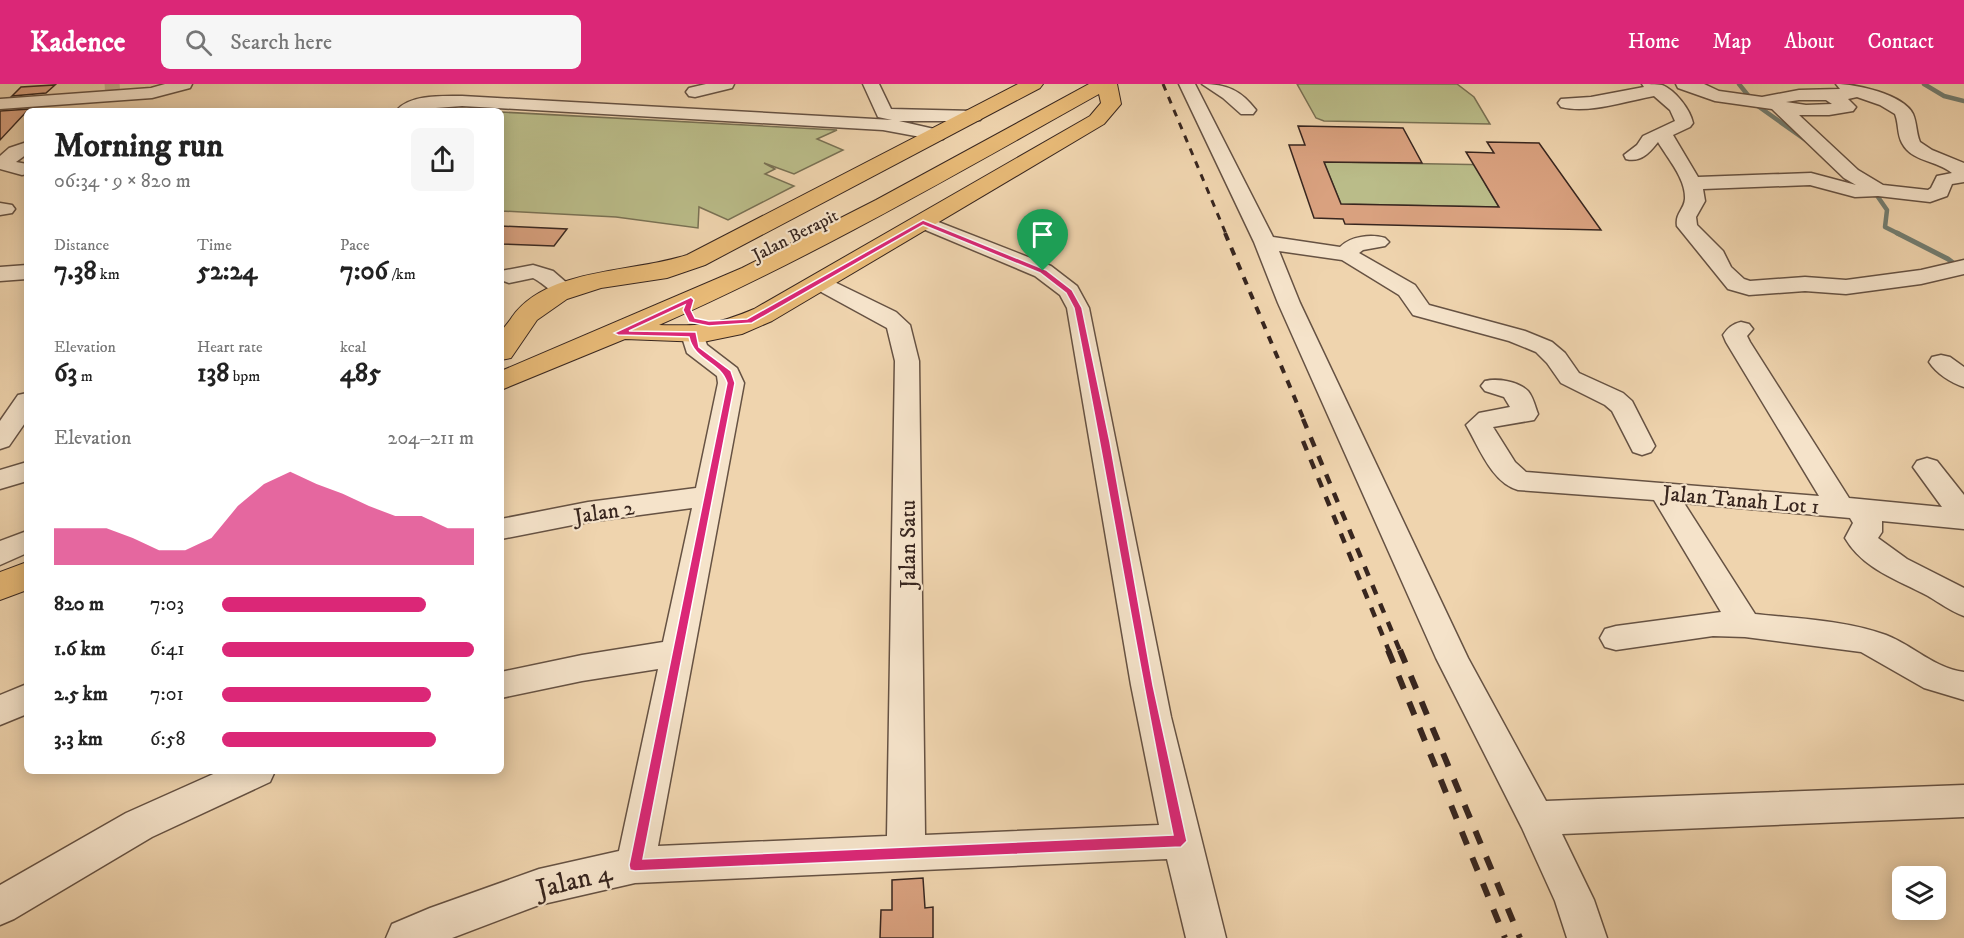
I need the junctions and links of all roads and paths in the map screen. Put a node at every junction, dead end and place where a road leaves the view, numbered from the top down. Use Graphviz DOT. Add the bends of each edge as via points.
graph roads {
  1 [pos="184,84"];
  2 [pos="726,84"];
  3 [pos="870,84"];
  4 [pos="1033,84"];
  5 [pos="1079,84"];
  6 [pos="1105,84"];
  7 [pos="1187,84"];
  8 [pos="1210,84"];
  9 [pos="1684,84"];
  10 [pos="1654,87"];
  11 [pos="1844,90"];
  12 [pos="118,92"];
  13 [pos="694,92"];
  14 [pos="80,98"];
  15 [pos="1567,103"];
  16 [pos="0,104"];
  17 [pos="1771,104"];
  18 [pos="413,108"];
  19 [pos="1247,110"];
  20 [pos="974,116"];
  21 [pos="850,124"];
  22 [pos="1662,133"];
  23 [pos="937,135"];
  24 [pos="24,149"];
  25 [pos="908,150"];
  26 [pos="1633,155"];
  27 [pos="24,168"];
  28 [pos="24,169"];
  29 [pos="1851,174"];
  30 [pos="1964,175"];
  31 [pos="1794,178"];
  32 [pos="0,182"];
  33 [pos="1692,183"];
  34 [pos="1878,190"];
  35 [pos="923,222"];
  36 [pos="1265,242"];
  37 [pos="1377,242"];
  38 [pos="1348,255"];
  39 [pos="1964,267"];
  40 [pos="744,269"];
  41 [pos="24,272"];
  42 [pos="0,274"];
  43 [pos="509,276"];
  44 [pos="820,282"];
  45 [pos="564,290"];
  46 [pos="691,300"];
  47 [pos="528,314"];
  48 [pos="749,321"];
  49 [pos="1741,329"];
  50 [pos="618,333"];
  51 [pos="693,334"];
  52 [pos="567,337"];
  53 [pos="504,348"];
  54 [pos="1941,362"];
  55 [pos="504,363"];
  56 [pos="1964,379"];
  57 [pos="504,380"];
  58 [pos="1494,386"];
  59 [pos="24,405"];
  60 [pos="0,440"];
  61 [pos="1642,446"];
  62 [pos="1927,467"];
  63 [pos="24,472"];
  64 [pos="0,480"];
  65 [pos="1663,491"];
  66 [pos="708,496"];
  67 [pos="1849,509"];
  68 [pos="1964,512"];
  69 [pos="1964,519"];
  70 [pos="504,528"];
  71 [pos="24,542"];
  72 [pos="0,554"];
  73 [pos="24,576"];
  74 [pos="0,587"];
  75 [pos="1964,604"];
  76 [pos="1745,625"];
  77 [pos="1616,638"];
  78 [pos="677,653"];
  79 [pos="504,684"];
  80 [pos="1964,686"];
  81 [pos="24,699"];
  82 [pos="0,711"];
  83 [pos="250,774"];
  84 [pos="1964,801"];
  85 [pos="1536,818"];
  86 [pos="1181,841"];
  87 [pos="906,853"];
  88 [pos="635,865"];
  89 [pos="0,906"];
  90 [pos="406,938"];
  91 [pos="1206,938"];
  92 [pos="1587,938"];
  1 -- 12 [label="street" via="169,90"];
  2 -- 13 [label="street"];
  3 -- 20 [label="street" via="884,113"];
  4 -- 20 [label="main road"];
  5 -- 40 [label="main road, Jalan Berapit"];
  6 -- 35 [label="main road" via="1111,104 1097,120"];
  6 -- 40 [label="main road" via="829,233"];
  7 -- 36 [label="street"];
  8 -- 19 [label="street"];
  9 -- 17 [label="street" via="1715,96"];
  10 -- 15 [label="street" via="1591,102"];
  10 -- 22 [label="street" via="1684,117 1684,123"];
  11 -- 17 [label="street" via="1847,107 1812,110"];
  11 -- 30 [label="street" via="1900,108 1914,148 1956,165"];
  12 -- 14 [label="street"];
  12 -- 14 [label="street"];
  14 -- 16 [label="street"];
  17 -- 29 [label="street"];
  18 -- 21 [label="street" via="436,101"];
  20 -- 23 [label="main road"];
  21 -- 23 [label="street" via="897,125"];
  21 -- 25 [label="street" via="856,131"];
  22 -- 26 [label="street"];
  22 -- 33 [label="street"];
  23 -- 25 [label="main road"];
  24 -- 27 [label="street" via="2,164"];
  25 -- 45 [label="main road" via="696,260 667,270"];
  28 -- 32 [label="street"];
  29 -- 31 [label="street" via="1796,166 1790,169"];
  29 -- 34 [label="street"];
  30 -- 34 [label="street" via="1944,180 1940,192 1930,196"];
  31 -- 33 [label="street"];
  31 -- 34 [label="street" via="1855,191"];
  33 -- 39 [label="street" via="1695,201 1686,217 1687,226 1736,284 1749,288 1805,284 1846,287"];
  35 -- 44 [label="main road"];
  35 -- 86 [label="street" via="1043,271 1069,291 1078,308"];
  36 -- 38 [label="street"];
  36 -- 85 [label="street" via="1289,303 1452,658"];
  37 -- 38 [label="street" via="1357,244"];
  38 -- 61 [label="street" via="1407,290 1421,310 1544,347 1570,378 1623,407"];
  40 -- 46 [label="main road"];
  40 -- 52 [label="main road, Jalan Berapit"];
  41 -- 42 [label="street"];
  43 -- 45 [label="street" via="532,270 542,272"];
  44 -- 48 [label="main road"];
  44 -- 87 [label="street, Jalan Satu" via="898,325 907,362"];
  45 -- 47 [label="main road"];
  46 -- 48 [label="main road" via="687,310 692,320 709,324"];
  46 -- 50 [label="main road"];
  47 -- 52 [label="main road" via="531,331 541,337"];
  47 -- 53 [label="main road"];
  48 -- 51 [label="main road"];
  49 -- 67 [label="street" via="1735,335 1738,342"];
  50 -- 51 [label="main road"];
  50 -- 57 [label="main road"];
  51 -- 66 [label="street" via="696,348 728,373 731,383"];
  52 -- 55 [label="main road, Jalan Berapit"];
  54 -- 56 [label="street"];
  58 -- 65 [label="street, Jalan Tanah Lot 1" via="1513,392 1525,410 1525,414 1493,418 1479,425 1505,468 1518,481"];
  59 -- 60 [label="street"];
  62 -- 68 [label="street"];
  63 -- 64 [label="street"];
  65 -- 67 [label="street, Jalan Tanah Lot 1"];
  65 -- 76 [label="street"];
  66 -- 70 [label="street, Jalan 2" via="588,512"];
  66 -- 78 [label="street"];
  67 -- 69 [label="street, Jalan Tanah Lot 1"];
  67 -- 75 [label="street" via="1868,522 1867,532 1860,538 1869,550"];
  71 -- 72 [label="street"];
  73 -- 74 [label="main road"];
  76 -- 77 [label="street" via="1713,624"];
  76 -- 80 [label="street" via="1881,645 1928,676"];
  78 -- 79 [label="street"];
  78 -- 88 [label="street"];
  81 -- 82 [label="street"];
  83 -- 89 [label="street" via="139,825"];
  84 -- 85 [label="street"];
  85 -- 92 [label="street"];
  86 -- 87 [label="street, Jalan 4"];
  86 -- 91 [label="street"];
  87 -- 88 [label="street, Jalan 4"];
  88 -- 90 [label="street, Jalan 4" via="539,887"];
}
